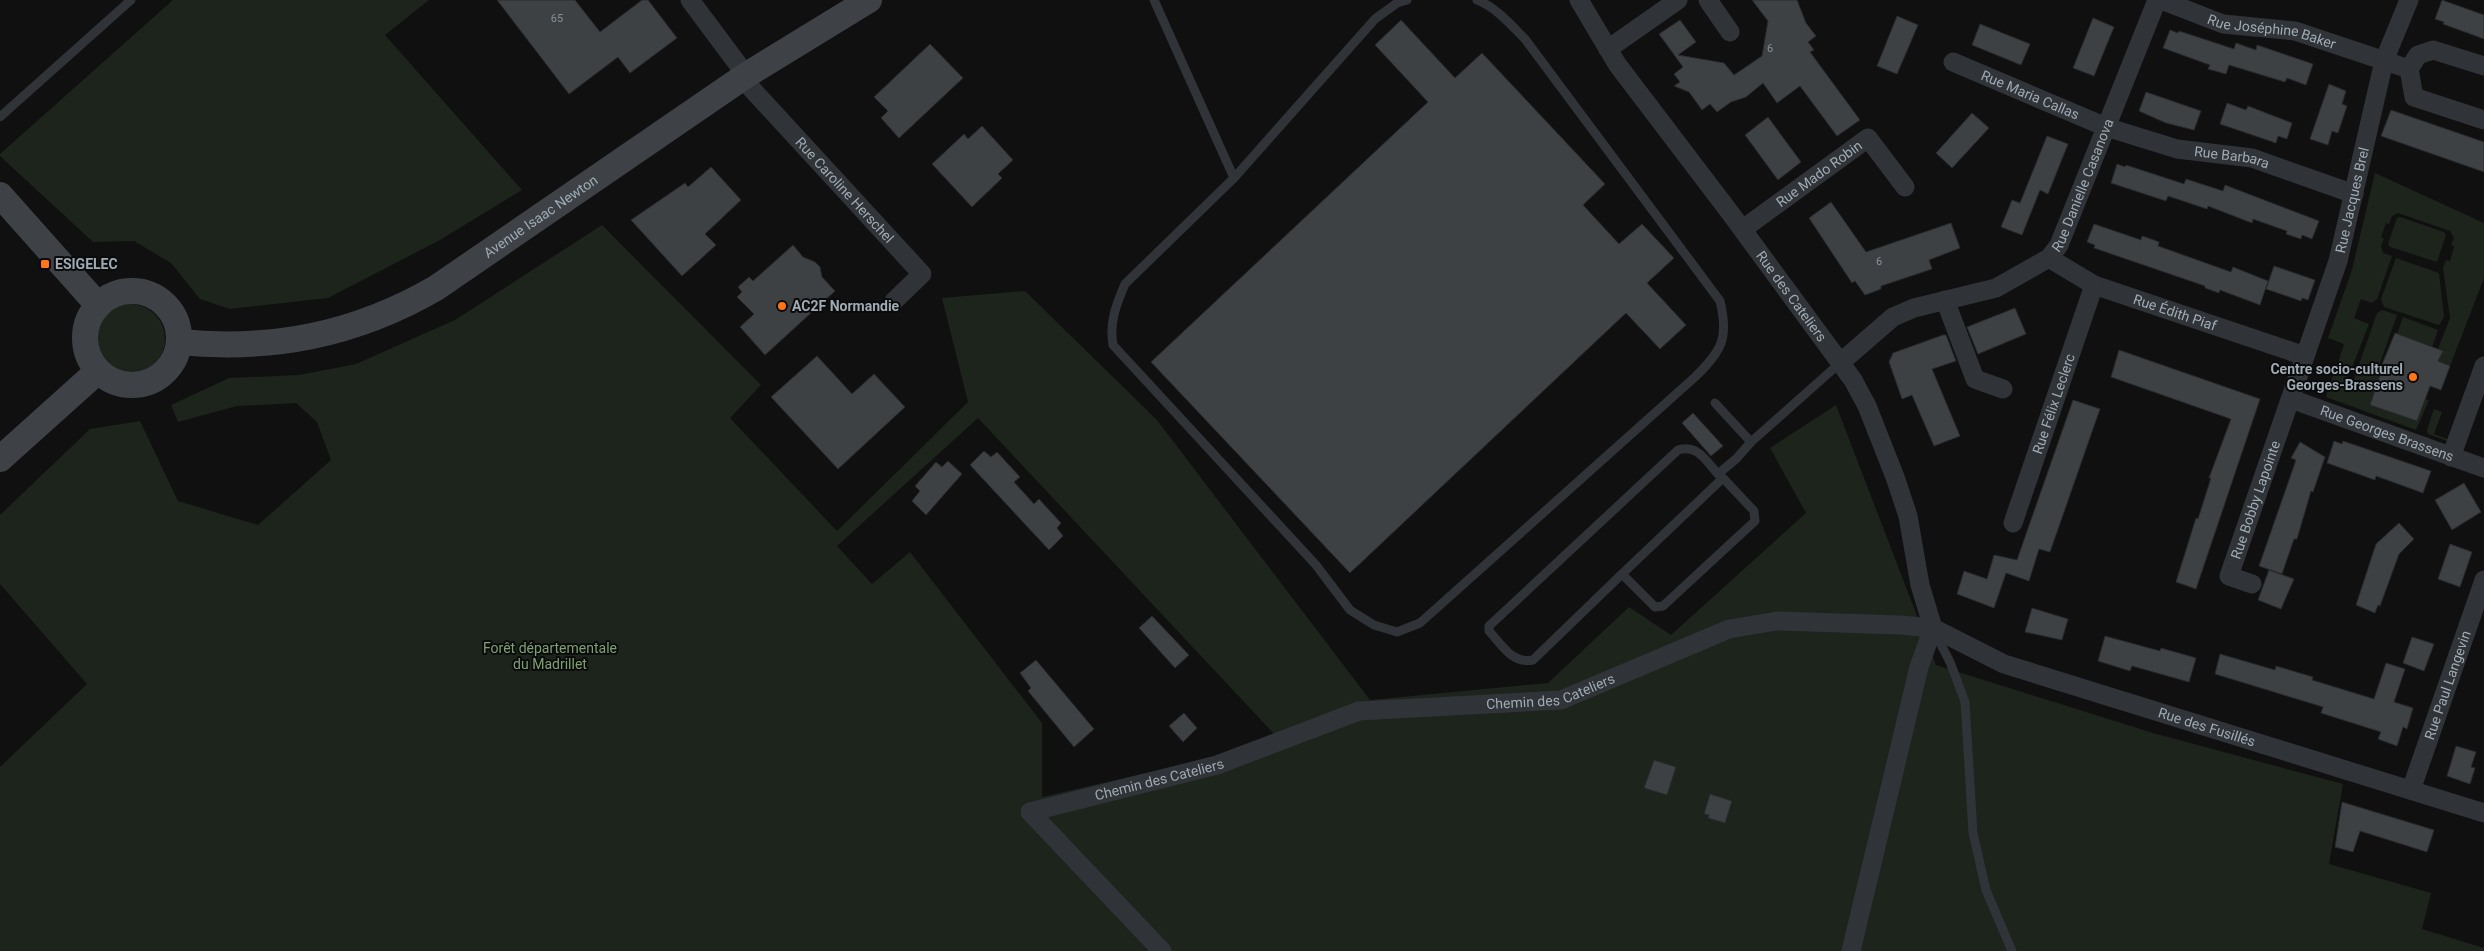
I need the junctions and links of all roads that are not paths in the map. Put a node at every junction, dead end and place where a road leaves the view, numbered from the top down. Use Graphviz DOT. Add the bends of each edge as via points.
graph roads {
  1 [pos="131,0"];
  2 [pos="690,0"];
  3 [pos="869,0"];
  4 [pos="1154,0"];
  5 [pos="1407,0"];
  6 [pos="1477,0"];
  7 [pos="1579,0"];
  8 [pos="1678,0"];
  9 [pos="1708,0"];
  10 [pos="2156,0"];
  11 [pos="2161,0"];
  12 [pos="2409,0"];
  13 [pos="1730,32"];
  14 [pos="1608,49"];
  15 [pos="1953,62"];
  16 [pos="2384,62"];
  17 [pos="2484,66"];
  18 [pos="2409,69"];
  19 [pos="744,76"];
  20 [pos="0,117"];
  21 [pos="2484,120"];
  22 [pos="2106,127"];
  23 [pos="1234,178"];
  24 [pos="1905,187"];
  25 [pos="2354,194"];
  26 [pos="0,195"];
  27 [pos="1743,229"];
  28 [pos="2049,258"];
  29 [pos="2094,284"];
  30 [pos="1945,300"];
  31 [pos="894,301"];
  32 [pos="98,305"];
  33 [pos="179,342"];
  34 [pos="2305,356"];
  35 [pos="1840,363"];
  36 [pos="2484,366"];
  37 [pos="98,371"];
  38 [pos="2002,389"];
  39 [pos="2290,400"];
  40 [pos="1716,403"];
  41 [pos="1751,442"];
  42 [pos="2451,457"];
  43 [pos="0,459"];
  44 [pos="2484,468"];
  45 [pos="1720,476"];
  46 [pos="2013,523"];
  47 [pos="1622,574"];
  48 [pos="2484,580"];
  49 [pos="2252,584"];
  50 [pos="1933,628"];
  51 [pos="2411,790"];
  52 [pos="2484,813"];
  53 [pos="1162,951"];
  54 [pos="1851,951"];
  55 [pos="2012,951"];
  1 -- 20 [label="lane"];
  2 -- 19 [label="street"];
  3 -- 19 [label="street, Avenue Isaac Newton"];
  4 -- 23 [label="lane"];
  5 -- 23 [label="lane" via="1397,3 1375,19"];
  6 -- 23 [label="lane" via="1504,17 1525,40 1720,301 1725,321 1723,343 1714,359 1695,378 1420,623 1397,632 1374,625 1350,610 1316,565 1112,345 1110,330 1125,284"];
  7 -- 14 [label="street, Rue des Cateliers"];
  8 -- 14 [label="street"];
  9 -- 13 [label="street"];
  10 -- 22 [label="street, Rue Danielle Casanova"];
  11 -- 16 [label="street, Rue Joséphine Baker" via="2223,24 2296,31"];
  12 -- 16 [label="street, Rue Jacques Brel"];
  14 -- 27 [label="street, Rue des Cateliers"];
  15 -- 22 [label="street, Rue Maria Callas"];
  16 -- 18 [label="street, Rue Joséphine Baker"];
  16 -- 25 [label="street, Rue Jacques Brel"];
  17 -- 18 [label="street" via="2433,50 2418,55"];
  18 -- 21 [label="street" via="2414,97"];
  19 -- 31 [label="street, Rue Caroline Herschel" via="758,96 922,274"];
  19 -- 33 [label="street, Avenue Isaac Newton" via="402,308 353,327 290,341 250,344"];
  22 -- 25 [label="street, Rue Barbara" via="2177,148 2252,158"];
  22 -- 28 [label="street, Rue Danielle Casanova" via="2060,245"];
  24 -- 27 [label="street, Rue Mado Robin" via="1868,138"];
  25 -- 34 [label="street, Rue Jacques Brel" via="2338,260"];
  26 -- 32 [label="street"];
  27 -- 35 [label="street, Rue des Cateliers"];
  28 -- 29 [label="street, Rue Édith Piaf"];
  28 -- 30 [label="street, Rue Danielle Casanova" via="1996,288"];
  29 -- 34 [label="street, Rue Édith Piaf"];
  29 -- 46 [label="street, Rue Félix Leclerc"];
  30 -- 35 [label="street, Rue Danielle Casanova" via="1893,317"];
  30 -- 38 [label="street" via="1975,379"];
  32 -- 33 [label="street" via="114,295 129,291 145,293 160,300 171,311 178,326"];
  32 -- 37 [label="street" via="86,329 85,344"];
  33 -- 37 [label="street" via="170,367 148,383 135,386 121,384"];
  34 -- 39 [label="street, Rue Jacques Brel"];
  35 -- 41 [label="lane"];
  35 -- 50 [label="street, Rue des Cateliers" via="1867,406 1896,477 1908,516 1920,586"];
  36 -- 42 [label="street"];
  37 -- 43 [label="street"];
  39 -- 42 [label="street, Rue Georges Brassens"];
  39 -- 49 [label="street, Rue Bobby Lapointe" via="2229,576"];
  40 -- 41 [label="lane"];
  41 -- 45 [label="lane"];
  42 -- 44 [label="street, Rue Georges Brassens"];
  45 -- 47 [label="lane"];
  45 -- 47 [label="lane" via="1754,511 1755,521 1663,606 1655,606"];
  45 -- 47 [label="lane" via="1698,452 1686,448 1678,450 1488,626 1490,631 1516,660 1533,660"];
  48 -- 51 [label="street, Rue Paul Langevin"];
  50 -- 51 [label="street, Rue des Fusillés" via="2004,664"];
  50 -- 53 [label="street, Chemin des Cateliers" via="1777,621 1729,629 1560,700 1359,711 1217,765 1030,812"];
  50 -- 54 [label="street" via="1919,667"];
  50 -- 55 [label="lane" via="1950,662 1964,702 1973,833 1986,890"];
  51 -- 52 [label="street, Rue des Fusillés"];
}
